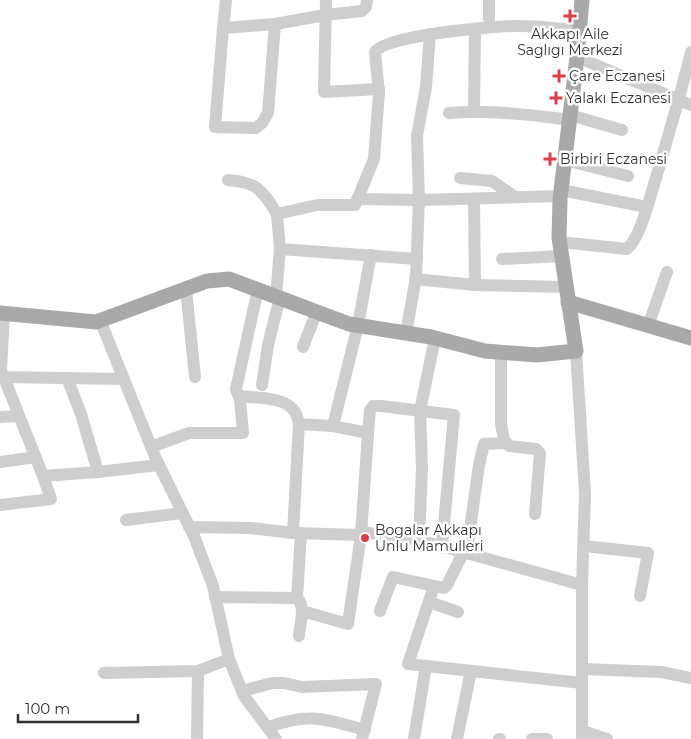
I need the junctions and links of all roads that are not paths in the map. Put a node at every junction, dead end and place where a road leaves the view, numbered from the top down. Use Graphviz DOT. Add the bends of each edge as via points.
graph roads {
  1 [pos="226,0"];
  2 [pos="326,0"];
  3 [pos="368,0"];
  4 [pos="489,0"];
  5 [pos="582,0"];
  6 [pos="325,15"];
  7 [pos="489,19"];
  8 [pos="275,24"];
  9 [pos="223,28"];
  10 [pos="475,28"];
  11 [pos="580,30"];
  12 [pos="430,34"];
  13 [pos="691,52"];
  14 [pos="577,58"];
  15 [pos="378,89"];
  16 [pos="685,102"];
  17 [pos="474,111"];
  18 [pos="449,113"];
  19 [pos="570,118"];
  20 [pos="622,130"];
  21 [pos="565,160"];
  22 [pos="628,176"];
  23 [pos="460,178"];
  24 [pos="228,180"];
  25 [pos="561,193"];
  26 [pos="515,197"];
  27 [pos="357,199"];
  28 [pos="474,199"];
  29 [pos="419,200"];
  30 [pos="647,207"];
  31 [pos="277,214"];
  32 [pos="280,249"];
  33 [pos="561,249"];
  34 [pos="371,255"];
  35 [pos="417,259"];
  36 [pos="502,259"];
  37 [pos="667,272"];
  38 [pos="415,279"];
  39 [pos="475,285"];
  40 [pos="186,289"];
  41 [pos="258,289"];
  42 [pos="567,294"];
  43 [pos="278,297"];
  44 [pos="317,311"];
  45 [pos="2,313"];
  46 [pos="100,320"];
  47 [pos="358,325"];
  48 [pos="648,326"];
  49 [pos="406,333"];
  50 [pos="435,338"];
  51 [pos="691,338"];
  52 [pos="303,347"];
  53 [pos="576,351"];
  54 [pos="501,352"];
  55 [pos="2,377"];
  56 [pos="195,377"];
  57 [pos="68,378"];
  58 [pos="124,379"];
  59 [pos="262,385"];
  60 [pos="239,396"];
  61 [pos="420,411"];
  62 [pos="19,416"];
  63 [pos="0,417"];
  64 [pos="299,424"];
  65 [pos="333,426"];
  66 [pos="368,434"];
  67 [pos="506,443"];
  68 [pos="151,447"];
  69 [pos="36,457"];
  70 [pos="0,462"];
  71 [pos="158,465"];
  72 [pos="98,472"];
  73 [pos="43,476"];
  74 [pos="0,505"];
  75 [pos="182,513"];
  76 [pos="535,514"];
  77 [pos="126,520"];
  78 [pos="189,527"];
  79 [pos="297,533"];
  80 [pos="361,534"];
  81 [pos="419,540"];
  82 [pos="442,546"];
  83 [pos="584,546"];
  84 [pos="463,553"];
  85 [pos="582,585"];
  86 [pos="434,586"];
  87 [pos="640,596"];
  88 [pos="215,597"];
  89 [pos="296,598"];
  90 [pos="429,602"];
  91 [pos="302,611"];
  92 [pos="380,611"];
  93 [pos="458,612"];
  94 [pos="299,636"];
  95 [pos="229,659"];
  96 [pos="426,666"];
  97 [pos="582,669"];
  98 [pos="198,671"];
  99 [pos="471,671"];
  100 [pos="104,673"];
  101 [pos="691,678"];
  102 [pos="582,683"];
  103 [pos="242,691"];
  104 [pos="268,727"];
  105 [pos="363,734"];
  106 [pos="582,735"];
  107 [pos="198,739"];
  108 [pos="276,739"];
  109 [pos="414,739"];
  110 [pos="458,739"];
  111 [pos="532,739"];
  112 [pos="547,739"];
  113 [pos="608,739"];
  1 -- 9 [label="street"];
  2 -- 6 [label="street"];
  3 -- 6 [label="street" via="362,11"];
  4 -- 7 [label="street"];
  5 -- 11 [label="main road"];
  6 -- 8 [label="street"];
  6 -- 15 [label="street" via="324,92"];
  8 -- 9 [label="street"];
  8 -- 9 [label="street" via="268,113 256,128 215,126"];
  10 -- 11 [label="street" via="520,26"];
  10 -- 12 [label="street"];
  10 -- 17 [label="street"];
  11 -- 14 [label="main road"];
  12 -- 15 [label="street" via="376,49"];
  12 -- 29 [label="street" via="426,86 417,136"];
  13 -- 16 [label="street"];
  14 -- 16 [label="street"];
  14 -- 19 [label="main road"];
  15 -- 27 [label="street" via="374,159"];
  16 -- 30 [label="street"];
  17 -- 18 [label="street"];
  17 -- 19 [label="street"];
  19 -- 20 [label="street"];
  19 -- 21 [label="main road"];
  21 -- 22 [label="street"];
  21 -- 25 [label="main road"];
  23 -- 26 [label="street" via="492,181"];
  24 -- 31 [label="street" via="250,183 262,192"];
  25 -- 26 [label="street"];
  25 -- 30 [label="street"];
  25 -- 33 [label="main road"];
  26 -- 28 [label="street"];
  27 -- 29 [label="street"];
  27 -- 31 [label="street" via="355,205 318,206"];
  28 -- 29 [label="street"];
  28 -- 39 [label="street"];
  29 -- 35 [label="street"];
  30 -- 33 [label="street" via="641,226 627,249"];
  31 -- 32 [label="street"];
  32 -- 34 [label="street"];
  32 -- 43 [label="street"];
  33 -- 36 [label="street"];
  33 -- 42 [label="main road"];
  34 -- 35 [label="street"];
  34 -- 47 [label="street"];
  35 -- 38 [label="street"];
  37 -- 48 [label="street"];
  38 -- 39 [label="street"];
  38 -- 49 [label="street"];
  39 -- 42 [label="street"];
  40 -- 41 [label="main road" via="207,280 229,279"];
  40 -- 46 [label="main road"];
  40 -- 56 [label="street"];
  41 -- 43 [label="main road"];
  41 -- 60 [label="street" via="236,389"];
  42 -- 48 [label="main road"];
  42 -- 53 [label="main road"];
  43 -- 44 [label="main road"];
  43 -- 59 [label="street"];
  44 -- 47 [label="main road"];
  44 -- 52 [label="street"];
  45 -- 46 [label="main road"];
  45 -- 55 [label="street"];
  46 -- 58 [label="street"];
  47 -- 49 [label="main road"];
  47 -- 65 [label="street"];
  48 -- 51 [label="main road"];
  49 -- 50 [label="main road"];
  50 -- 54 [label="main road"];
  50 -- 61 [label="street"];
  53 -- 54 [label="main road" via="537,355"];
  53 -- 83 [label="street" via="585,494"];
  54 -- 67 [label="street" via="501,424"];
  55 -- 57 [label="street"];
  55 -- 62 [label="street"];
  57 -- 58 [label="street"];
  57 -- 72 [label="street"];
  58 -- 68 [label="street"];
  60 -- 64 [label="street" via="288,405 296,412"];
  60 -- 68 [label="street" via="243,433 189,433"];
  61 -- 66 [label="street" via="373,406"];
  61 -- 81 [label="street"];
  61 -- 82 [label="street" via="454,415"];
  62 -- 63 [label="street"];
  62 -- 69 [label="street"];
  64 -- 65 [label="street"];
  64 -- 79 [label="street"];
  65 -- 66 [label="street"];
  66 -- 80 [label="street"];
  67 -- 76 [label="street" via="536,448 540,453"];
  67 -- 84 [label="street" via="484,444 468,543"];
  68 -- 71 [label="street"];
  69 -- 70 [label="street"];
  69 -- 73 [label="street"];
  71 -- 72 [label="street"];
  71 -- 75 [label="street"];
  72 -- 73 [label="street"];
  73 -- 74 [label="street" via="51,499"];
  75 -- 77 [label="street"];
  75 -- 78 [label="street"];
  78 -- 79 [label="street"];
  78 -- 88 [label="street"];
  79 -- 80 [label="street"];
  79 -- 89 [label="street"];
  80 -- 81 [label="street"];
  80 -- 91 [label="street" via="348,624"];
  81 -- 82 [label="street"];
  82 -- 84 [label="street"];
  83 -- 85 [label="street"];
  83 -- 87 [label="street" via="648,553"];
  84 -- 85 [label="street"];
  84 -- 86 [label="street" via="447,585 444,588"];
  85 -- 97 [label="street"];
  86 -- 90 [label="street"];
  86 -- 92 [label="street" via="392,577"];
  88 -- 89 [label="street"];
  88 -- 95 [label="street"];
  89 -- 91 [label="street"];
  90 -- 93 [label="street"];
  90 -- 96 [label="street" via="408,664"];
  91 -- 94 [label="street"];
  95 -- 98 [label="street"];
  95 -- 103 [label="street"];
  96 -- 99 [label="street"];
  96 -- 109 [label="street"];
  97 -- 101 [label="street" via="661,672"];
  97 -- 102 [label="street"];
  98 -- 100 [label="street"];
  98 -- 107 [label="street"];
  99 -- 102 [label="street"];
  99 -- 110 [label="street"];
  102 -- 106 [label="street"];
  103 -- 104 [label="street"];
  103 -- 105 [label="street" via="272,683 302,687 376,684"];
  104 -- 105 [label="street" via="288,720 316,718"];
  104 -- 108 [label="street"];
  106 -- 113 [label="street"];
  111 -- 112 [label="street"];
}
